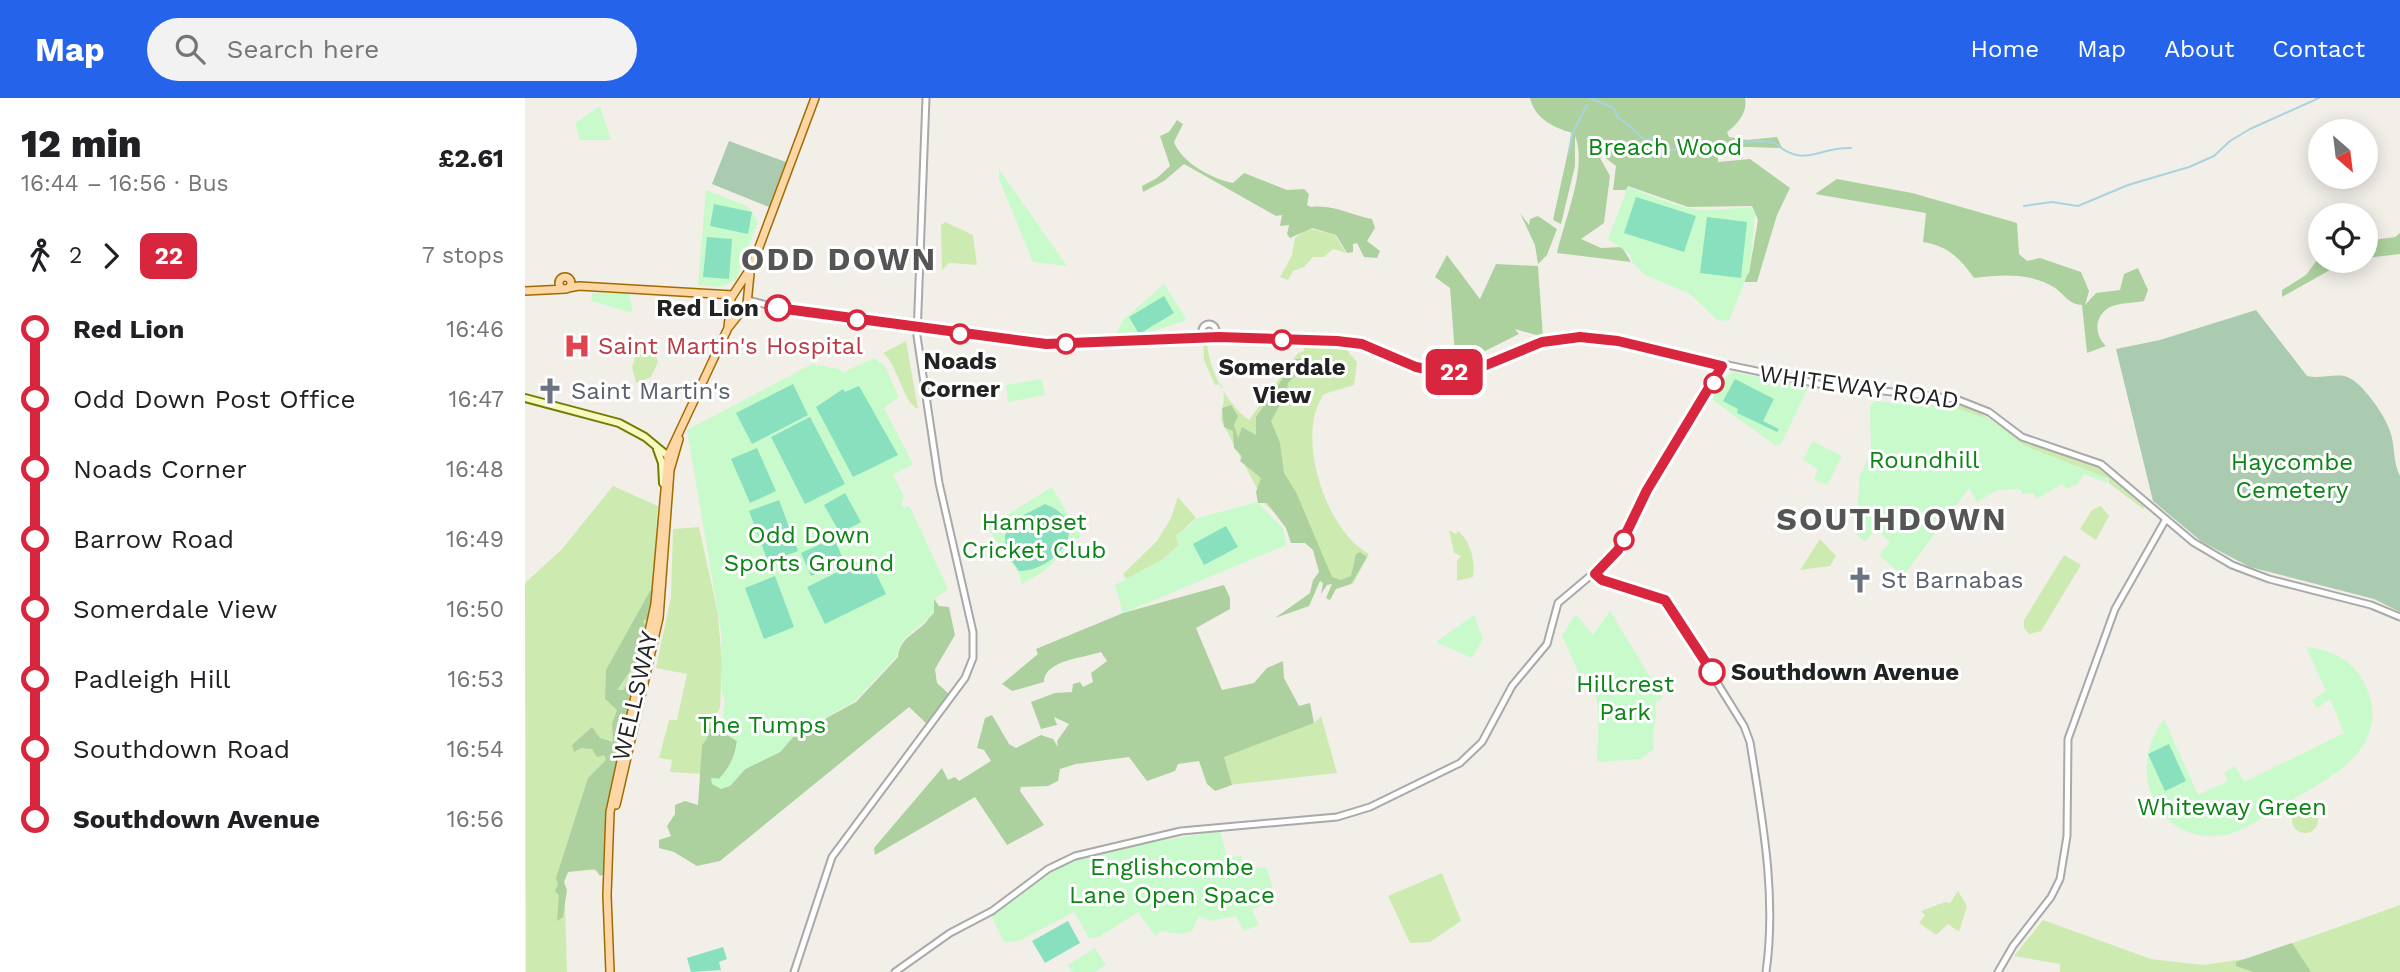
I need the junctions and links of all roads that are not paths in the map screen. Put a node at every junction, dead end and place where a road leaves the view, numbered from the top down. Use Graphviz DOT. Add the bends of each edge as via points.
graph roads {
  1 [pos="815,98"];
  2 [pos="926,98"];
  3 [pos="752,266"];
  4 [pos="570,279"];
  5 [pos="558,281"];
  6 [pos="593,288"];
  7 [pos="567,289"];
  8 [pos="529,291"];
  9 [pos="733,299"];
  10 [pos="746,303"];
  11 [pos="727,328"];
  12 [pos="917,328"];
  13 [pos="1216,329"];
  14 [pos="1202,334"];
  15 [pos="1210,338"];
  16 [pos="1185,339"];
  17 [pos="1244,340"];
  18 [pos="1722,366"];
  19 [pos="525,398"];
  20 [pos="655,445"];
  21 [pos="671,456"];
  22 [pos="663,485"];
  23 [pos="2166,519"];
  24 [pos="1595,574"];
  25 [pos="2400,617"];
  26 [pos="654,629"];
  27 [pos="612,972"];
  28 [pos="794,972"];
  29 [pos="895,972"];
  30 [pos="1766,972"];
  31 [pos="1998,972"];
  1 -- 3 [label="main road, WELLSWAY"];
  2 -- 12 [label="street"];
  3 -- 9 [label="main road, WELLSWAY"];
  3 -- 10 [label="main road, WELLSWAY"];
  4 -- 5 [label="main road" via="563,276"];
  4 -- 6 [label="main road"];
  4 -- 7 [label="main road"];
  5 -- 7 [label="main road" via="560,288"];
  5 -- 8 [label="main road"];
  6 -- 7 [label="main road"];
  6 -- 9 [label="main road" via="709,293"];
  7 -- 8 [label="main road"];
  9 -- 10 [label="main road"];
  9 -- 10 [label="main road"];
  9 -- 11 [label="main road, WELLSWAY"];
  10 -- 11 [label="main road, WELLSWAY"];
  10 -- 12 [label="street"];
  11 -- 21 [label="main road, WELLSWAY"];
  12 -- 16 [label="street" via="1046,344"];
  12 -- 28 [label="street" via="937,471 972,632 973,658 951,699 832,857"];
  13 -- 14 [label="street" via="1206,324"];
  13 -- 15 [label="street"];
  13 -- 17 [label="street"];
  14 -- 15 [label="street"];
  14 -- 16 [label="street"];
  15 -- 16 [label="street, WHITEWAY ROAD"];
  15 -- 17 [label="street, WHITEWAY ROAD"];
  17 -- 18 [label="street, WHITEWAY ROAD" via="1362,344 1416,367 1450,372 1479,368 1547,341 1593,337"];
  18 -- 23 [label="street, WHITEWAY ROAD" via="1831,386 1967,402 2022,437 2101,464"];
  18 -- 24 [label="street" via="1647,490 1618,550"];
  19 -- 20 [label="main road" via="619,424"];
  20 -- 21 [label="main road"];
  20 -- 22 [label="main road"];
  21 -- 22 [label="main road, WELLSWAY"];
  21 -- 26 [label="main road, WELLSWAY" via="663,595"];
  22 -- 26 [label="main road, WELLSWAY"];
  23 -- 25 [label="street, WHITEWAY ROAD" via="2193,542 2247,571 2371,604"];
  23 -- 31 [label="street" via="2115,609 2068,738 2067,836 2060,879"];
  24 -- 29 [label="street" via="1558,603 1543,650 1512,686 1482,742 1450,770 1337,817 1181,831 1075,856 1048,869 992,911 950,933"];
  24 -- 30 [label="street" via="1665,600 1744,726 1767,855 1770,938"];
  26 -- 27 [label="main road, WELLSWAY" via="610,812 607,895"];
}
